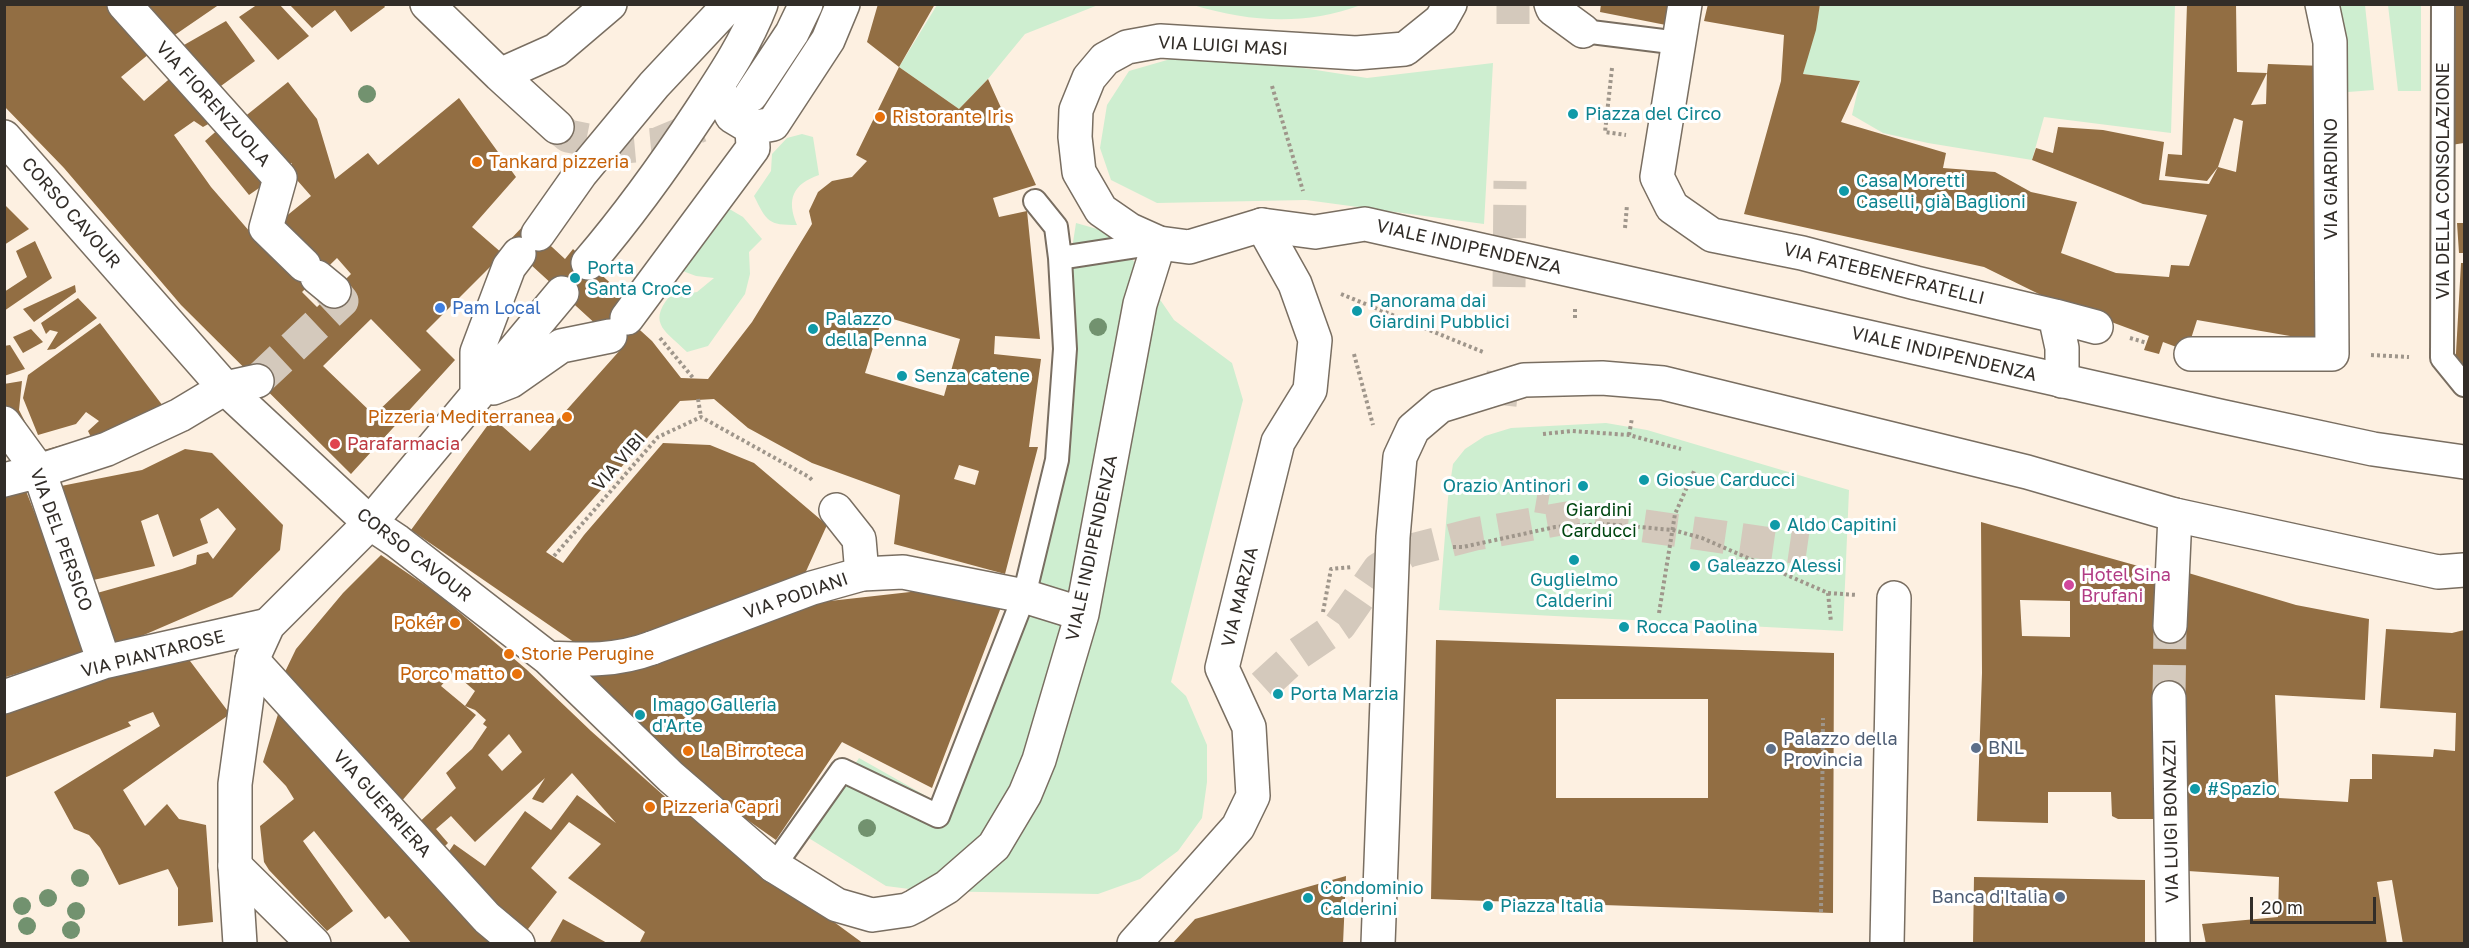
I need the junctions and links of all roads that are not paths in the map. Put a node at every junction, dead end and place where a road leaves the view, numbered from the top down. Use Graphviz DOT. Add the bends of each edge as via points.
graph roads {
  1 [pos="124,4"];
  2 [pos="428,4"];
  3 [pos="610,4"];
  4 [pos="730,4"];
  5 [pos="761,4"];
  6 [pos="806,4"];
  7 [pos="843,4"];
  8 [pos="1450,4"];
  9 [pos="1551,4"];
  10 [pos="2322,4"];
  11 [pos="2443,4"];
  12 [pos="1681,25"];
  13 [pos="1583,31"];
  14 [pos="500,75"];
  15 [pos="717,86"];
  16 [pos="752,95"];
  17 [pos="557,127"];
  18 [pos="752,129"];
  19 [pos="4,137"];
  20 [pos="1035,201"];
  21 [pos="1262,225"];
  22 [pos="1159,243"];
  23 [pos="1060,258"];
  24 [pos="588,263"];
  25 [pos="318,278"];
  26 [pos="562,293"];
  27 [pos="2055,316"];
  28 [pos="2096,327"];
  29 [pos="2191,354"];
  30 [pos="257,381"];
  31 [pos="2062,381"];
  32 [pos="2464,385"];
  33 [pos="225,388"];
  34 [pos="477,395"];
  35 [pos="4,423"];
  36 [pos="2464,462"];
  37 [pos="39,471"];
  38 [pos="4,480"];
  39 [pos="836,510"];
  40 [pos="2175,515"];
  41 [pos="370,523"];
  42 [pos="2464,570"];
  43 [pos="862,574"];
  44 [pos="1024,596"];
  45 [pos="1894,598"];
  46 [pos="1082,614"];
  47 [pos="268,625"];
  48 [pos="2170,626"];
  49 [pos="548,658"];
  50 [pos="252,660"];
  51 [pos="104,662"];
  52 [pos="4,697"];
  53 [pos="2169,698"];
  54 [pos="236,866"];
  55 [pos="774,866"];
  56 [pos="872,915"];
  57 [pos="240,944"];
  58 [pos="314,944"];
  59 [pos="518,944"];
  60 [pos="1134,944"];
  61 [pos="1378,944"];
  62 [pos="1887,944"];
  63 [pos="2173,944"];
  1 -- 25 [label="street, VIA FIORENZUOLA" via="280,178 266,228"];
  2 -- 14 [label="street"];
  3 -- 14 [label="street" via="556,50"];
  4 -- 34 [label="street" via="654,85 509,267 477,352"];
  5 -- 15 [label="street" via="748,36"];
  6 -- 16 [label="street"];
  7 -- 18 [label="street" via="828,40 773,124"];
  8 -- 22 [label="street, VIA LUIGI MASI" via="1441,20 1405,49 1356,53 1160,41 1127,47 1105,59 1089,78 1076,110 1079,172 1101,210"];
  9 -- 13 [label="street"];
  10 -- 29 [label="street, VIA GIARDINO" via="2330,42 2332,354"];
  11 -- 32 [label="lane, VIA DELLA CONSOLAZIONE" via="2442,358"];
  12 -- 13 [label="lane" via="1615,35"];
  12 -- 27 [label="street, VIA FATEBENEFRATELLI" via="1657,177 1672,207 1712,235 1802,253"];
  14 -- 17 [label="street"];
  15 -- 18 [label="street" via="732,116"];
  15 -- 24 [label="street" via="632,212"];
  18 -- 34 [label="street" via="753,148 624,321 561,346 512,381"];
  19 -- 33 [label="street, CORSO CAVOUR"];
  20 -- 23 [label="lane" via="1056,227"];
  21 -- 22 [label="street, VIALE INDIPENDENZA" via="1189,247"];
  21 -- 31 [label="street, VIALE INDIPENDENZA" via="1315,232 1365,224"];
  21 -- 60 [label="street, VIA MARZIA" via="1295,284 1315,339 1310,390 1278,442 1222,668 1249,727 1253,796 1238,827"];
  22 -- 23 [label="lane"];
  22 -- 46 [label="street, VIALE INDIPENDENZA" via="1140,304"];
  23 -- 44 [label="lane" via="1065,349 1057,460"];
  26 -- 34 [label="street"];
  27 -- 28 [label="street, VIA FATEBENEFRATELLI"];
  27 -- 31 [label="street" via="2062,348"];
  30 -- 33 [label="street"];
  31 -- 36 [label="street, VIALE INDIPENDENZA" via="2373,449"];
  33 -- 37 [label="street" via="180,415 107,449"];
  33 -- 41 [label="street, CORSO CAVOUR"];
  34 -- 41 [label="street"];
  35 -- 37 [label="street, VIA DEL PERSICO"];
  37 -- 38 [label="street"];
  37 -- 51 [label="street, VIA DEL PERSICO"];
  39 -- 43 [label="street" via="859,539"];
  40 -- 42 [label="street" via="2438,572"];
  40 -- 48 [label="street"];
  40 -- 61 [label="street" via="2027,472 1663,383 1602,378 1524,380 1440,406 1413,429 1400,458 1393,537"];
  41 -- 47 [label="street"];
  41 -- 49 [label="street, CORSO CAVOUR"];
  43 -- 44 [label="street, VIA PODIANI" via="903,572"];
  43 -- 49 [label="street, VIA PODIANI" via="812,588 640,652 596,661"];
  44 -- 46 [label="street, VIA PODIANI"];
  44 -- 55 [label="lane" via="938,816 842,770"];
  45 -- 62 [label="street"];
  46 -- 56 [label="street, VIALE INDIPENDENZA" via="1039,760 994,846 947,887 915,906"];
  47 -- 50 [label="street"];
  47 -- 51 [label="street, VIA PIANTAROSE"];
  49 -- 55 [label="street, CORSO CAVOUR" via="671,777"];
  50 -- 54 [label="street" via="235,784"];
  50 -- 59 [label="street, VIA GUERRIERA" via="487,918"];
  51 -- 52 [label="street, VIA PIANTAROSE"];
  53 -- 63 [label="street, VIA LUIGI BONAZZI"];
  54 -- 57 [label="street"];
  54 -- 58 [label="street"];
  55 -- 56 [label="street, CORSO CAVOUR" via="837,905"];
}
